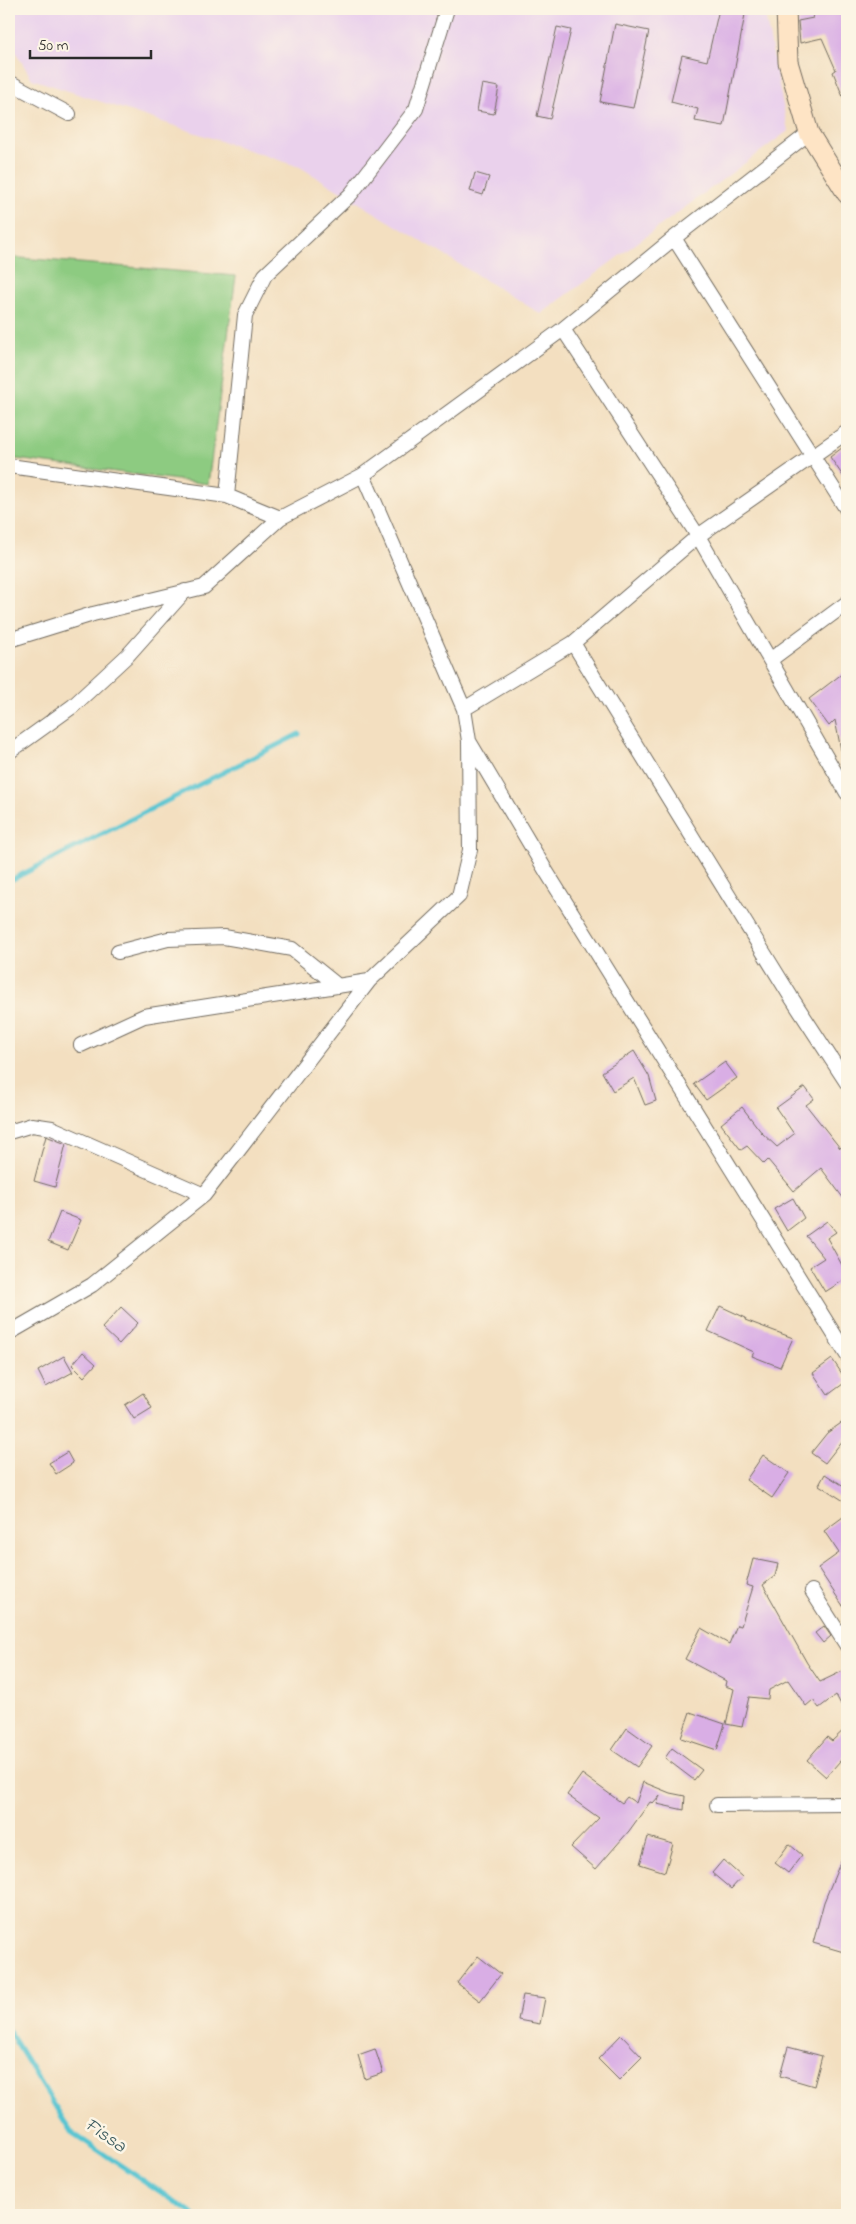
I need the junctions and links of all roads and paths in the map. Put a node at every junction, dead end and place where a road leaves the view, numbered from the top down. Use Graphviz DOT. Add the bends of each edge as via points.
graph roads {
  1 [pos="447,9"];
  2 [pos="786,9"];
  3 [pos="9,82"];
  4 [pos="70,114"];
  5 [pos="809,133"];
  6 [pos="847,194"];
  7 [pos="674,238"];
  8 [pos="563,329"];
  9 [pos="847,432"];
  10 [pos="814,456"];
  11 [pos="9,466"];
  12 [pos="363,475"];
  13 [pos="226,496"];
  14 [pos="847,510"];
  15 [pos="280,518"];
  16 [pos="698,536"];
  17 [pos="184,591"];
  18 [pos="847,603"];
  19 [pos="9,640"];
  20 [pos="573,643"];
  21 [pos="770,660"];
  22 [pos="464,709"];
  23 [pos="469,741"];
  24 [pos="9,752"];
  25 [pos="847,794"];
  26 [pos="118,952"];
  27 [pos="369,981"];
  28 [pos="338,986"];
  29 [pos="81,1045"];
  30 [pos="847,1083"];
  31 [pos="9,1132"];
  32 [pos="204,1195"];
  33 [pos="9,1333"];
  34 [pos="847,1355"];
  35 [pos="812,1591"];
  36 [pos="847,1646"];
  37 [pos="717,1804"];
  38 [pos="847,1804"];
  1 -- 13 [label="street" via="416,109 351,194 265,275 245,315"];
  2 -- 5 [label="main road" via="788,62"];
  3 -- 4 [label="street"];
  5 -- 6 [label="main road"];
  5 -- 7 [label="street"];
  7 -- 8 [label="street"];
  7 -- 10 [label="street"];
  8 -- 12 [label="street"];
  8 -- 16 [label="street"];
  9 -- 10 [label="street"];
  10 -- 14 [label="street"];
  10 -- 16 [label="street"];
  11 -- 13 [label="street"];
  12 -- 15 [label="street"];
  12 -- 22 [label="street"];
  13 -- 15 [label="street"];
  15 -- 17 [label="street" via="204,587"];
  16 -- 20 [label="street"];
  16 -- 21 [label="street"];
  17 -- 19 [label="street"];
  17 -- 24 [label="street" via="128,655 74,706"];
  18 -- 21 [label="street"];
  20 -- 22 [label="street"];
  20 -- 30 [label="street"];
  21 -- 25 [label="street"];
  22 -- 23 [label="street"];
  23 -- 27 [label="street" via="470,850 459,896"];
  23 -- 34 [label="street" via="546,871"];
  26 -- 28 [label="street" via="168,940 224,937 292,949"];
  27 -- 28 [label="street"];
  27 -- 32 [label="street"];
  28 -- 29 [label="street" via="144,1016"];
  31 -- 32 [label="street" via="32,1125 52,1128"];
  32 -- 33 [label="street" via="92,1284"];
  35 -- 36 [label="street"];
  37 -- 38 [label="street"];
}
